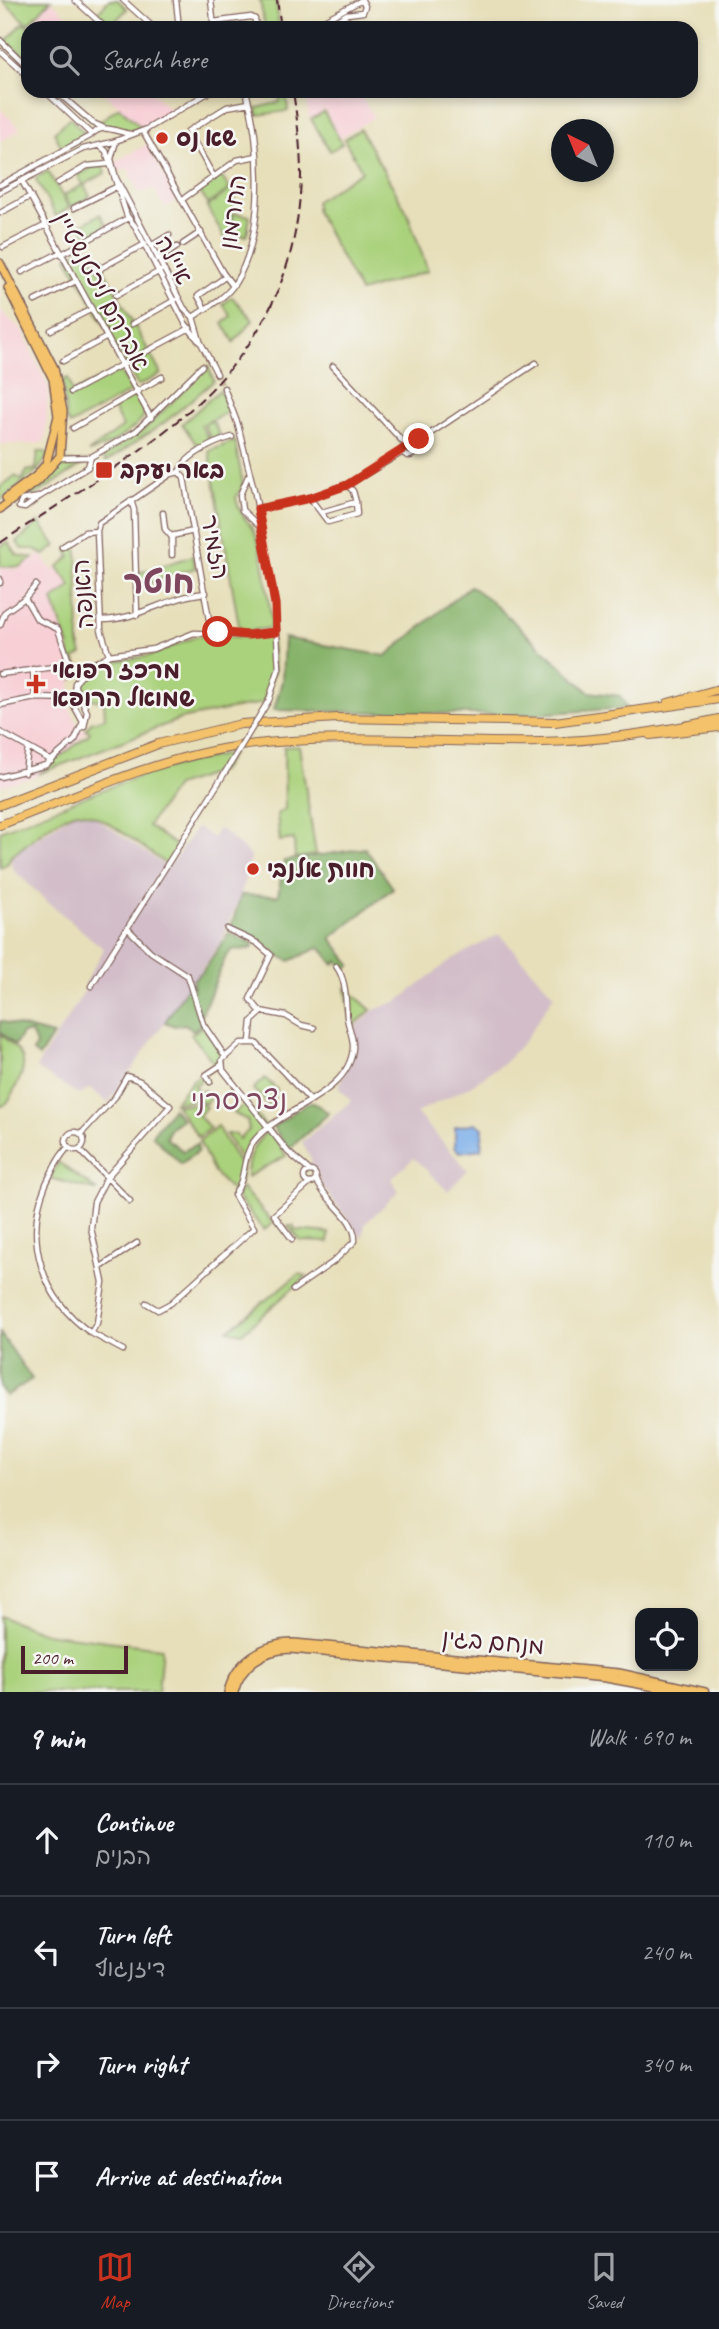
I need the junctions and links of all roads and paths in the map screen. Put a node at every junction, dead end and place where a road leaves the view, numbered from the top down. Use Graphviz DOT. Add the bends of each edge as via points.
graph roads {
  1 [pos="75,0"];
  2 [pos="123,0"];
  3 [pos="138,0"];
  4 [pos="176,0"];
  5 [pos="211,0"];
  6 [pos="362,0"];
  7 [pos="131,7"];
  8 [pos="98,21"];
  9 [pos="146,21"];
  10 [pos="178,21"];
  11 [pos="214,21"];
  12 [pos="232,21"];
  13 [pos="253,21"];
  14 [pos="322,21"];
  15 [pos="335,21"];
  16 [pos="1,46"];
  17 [pos="21,62"];
  18 [pos="21,68"];
  19 [pos="52,98"];
  20 [pos="64,98"];
  21 [pos="199,98"];
  22 [pos="248,98"];
  23 [pos="249,103"];
  24 [pos="104,128"];
  25 [pos="117,129"];
  26 [pos="143,131"];
  27 [pos="135,134"];
  28 [pos="91,135"];
  29 [pos="116,141"];
  30 [pos="98,145"];
  31 [pos="257,156"];
  32 [pos="108,164"];
  33 [pos="214,177"];
  34 [pos="22,181"];
  35 [pos="58,183"];
  36 [pos="0,186"];
  37 [pos="116,187"];
  38 [pos="0,192"];
  39 [pos="31,196"];
  40 [pos="183,199"];
  41 [pos="74,208"];
  42 [pos="130,211"];
  43 [pos="0,213"];
  44 [pos="132,218"];
  45 [pos="46,225"];
  46 [pos="201,232"];
  47 [pos="169,235"];
  48 [pos="148,245"];
  49 [pos="3,247"];
  50 [pos="61,253"];
  51 [pos="158,260"];
  52 [pos="0,262"];
  53 [pos="101,268"];
  54 [pos="0,271"];
  55 [pos="160,271"];
  56 [pos="22,272"];
  57 [pos="225,277"];
  58 [pos="76,281"];
  59 [pos="233,286"];
  60 [pos="116,295"];
  61 [pos="175,300"];
  62 [pos="35,301"];
  63 [pos="92,309"];
  64 [pos="205,309"];
  65 [pos="190,321"];
  66 [pos="132,324"];
  67 [pos="51,330"];
  68 [pos="107,337"];
  69 [pos="63,360"];
  70 [pos="536,363"];
  71 [pos="122,365"];
  72 [pos="202,366"];
  73 [pos="333,366"];
  74 [pos="217,374"];
  75 [pos="162,377"];
  76 [pos="224,388"];
  77 [pos="136,391"];
  78 [pos="71,392"];
  79 [pos="151,418"];
  80 [pos="73,428"];
  81 [pos="232,437"];
  82 [pos="406,445"];
  83 [pos="413,445"];
  84 [pos="403,452"];
  85 [pos="56,453"];
  86 [pos="91,457"];
  87 [pos="179,472"];
  88 [pos="248,472"];
  89 [pos="347,485"];
  90 [pos="244,489"];
  91 [pos="253,490"];
  92 [pos="39,497"];
  93 [pos="310,498"];
  94 [pos="131,500"];
  95 [pos="356,502"];
  96 [pos="0,503"];
  97 [pos="0,509"];
  98 [pos="258,511"];
  99 [pos="321,512"];
  100 [pos="163,513"];
  101 [pos="250,517"];
  102 [pos="262,530"];
  103 [pos="97,531"];
  104 [pos="194,531"];
  105 [pos="172,536"];
  106 [pos="62,547"];
  107 [pos="172,555"];
  108 [pos="36,584"];
  109 [pos="206,593"];
  110 [pos="25,598"];
  111 [pos="2,610"];
  112 [pos="137,615"];
  113 [pos="101,620"];
  114 [pos="0,625"];
  115 [pos="211,631"];
  116 [pos="276,632"];
  117 [pos="109,655"];
  118 [pos="33,669"];
  119 [pos="0,674"];
  120 [pos="75,687"];
  121 [pos="719,689"];
  122 [pos="35,698"];
  123 [pos="72,699"];
  124 [pos="719,699"];
  125 [pos="0,705"];
  126 [pos="614,716"];
  127 [pos="719,719"];
  128 [pos="719,727"];
  129 [pos="82,729"];
  130 [pos="0,732"];
  131 [pos="626,734"];
  132 [pos="28,748"];
  133 [pos="52,761"];
  134 [pos="25,773"];
  135 [pos="0,778"];
  136 [pos="0,805"];
  137 [pos="0,825"];
  138 [pos="128,929"];
  139 [pos="227,929"];
  140 [pos="336,967"];
  141 [pos="91,986"];
  142 [pos="263,1012"];
  143 [pos="314,1028"];
  144 [pos="250,1041"];
  145 [pos="224,1055"];
  146 [pos="222,1065"];
  147 [pos="210,1082"];
  148 [pos="309,1100"];
  149 [pos="270,1127"];
  150 [pos="81,1134"];
  151 [pos="69,1147"];
  152 [pos="79,1149"];
  153 [pos="300,1165"];
  154 [pos="310,1171"];
  155 [pos="107,1177"];
  156 [pos="305,1178"];
  157 [pos="316,1178"];
  158 [pos="311,1183"];
  159 [pos="320,1188"];
  160 [pos="302,1189"];
  161 [pos="130,1201"];
  162 [pos="292,1240"];
  163 [pos="137,1243"];
  164 [pos="101,1267"];
  165 [pos="293,1290"];
  166 [pos="146,1303"];
  167 [pos="91,1334"];
  168 [pos="123,1350"];
  169 [pos="274,1648"];
  170 [pos="228,1692"];
  171 [pos="234,1692"];
  172 [pos="682,1692"];
  173 [pos="705,1692"];
  1 -- 8 [label="street"];
  2 -- 7 [label="street"];
  3 -- 7 [label="street"];
  4 -- 10 [label="street"];
  5 -- 11 [label="street"];
  6 -- 14 [label="street"];
  6 -- 15 [label="street" via="363,12"];
  7 -- 9 [label="street"];
  12 -- 13 [label="street" via="251,17"];
  16 -- 17 [label="street"];
  16 -- 18 [label="street"];
  19 -- 28 [label="street"];
  20 -- 24 [label="street"];
  21 -- 26 [label="street"];
  22 -- 23 [label="street, החרמון"];
  23 -- 31 [label="street, החרמון"];
  23 -- 33 [label="street" via="227,107 188,131"];
  24 -- 25 [label="street"];
  24 -- 28 [label="street"];
  25 -- 27 [label="street"];
  25 -- 29 [label="street"];
  26 -- 27 [label="street"];
  26 -- 40 [label="street"];
  27 -- 29 [label="street"];
  28 -- 30 [label="street"];
  28 -- 36 [label="street"];
  29 -- 30 [label="street"];
  29 -- 42 [label="street" via="112,163"];
  30 -- 32 [label="street" via="106,150"];
  30 -- 34 [label="street"];
  31 -- 33 [label="street" via="237,160"];
  31 -- 59 [label="street, החרמון" via="254,225"];
  32 -- 35 [label="street" via="87,166"];
  32 -- 37 [label="street"];
  33 -- 40 [label="street"];
  34 -- 38 [label="street"];
  34 -- 39 [label="street, אברהם ליכטנשטיין"];
  37 -- 41 [label="street"];
  37 -- 42 [label="street"];
  39 -- 43 [label="street"];
  39 -- 45 [label="street, אברהם ליכטנשטיין"];
  40 -- 46 [label="street"];
  42 -- 44 [label="street"];
  42 -- 44 [label="street, איילה"];
  44 -- 48 [label="street, איילה"];
  44 -- 50 [label="street"];
  45 -- 49 [label="street"];
  45 -- 50 [label="street, אברהם ליכטנשטיין"];
  46 -- 51 [label="street"];
  46 -- 57 [label="street"];
  47 -- 48 [label="street"];
  48 -- 51 [label="street, איילה"];
  48 -- 53 [label="street"];
  48 -- 55 [label="street, איילה"];
  50 -- 56 [label="street"];
  50 -- 58 [label="street, אברהם ליכטנשטיין"];
  51 -- 65 [label="street, איילה"];
  52 -- 85 [label="main road" via="59,381 63,411"];
  54 -- 85 [label="main road" via="53,379"];
  55 -- 60 [label="street"];
  55 -- 61 [label="street, איילה"];
  57 -- 59 [label="street"];
  57 -- 64 [label="street" via="198,296"];
  58 -- 62 [label="street"];
  58 -- 63 [label="street, אברהם ליכטנשטיין"];
  59 -- 64 [label="street, החרמון"];
  61 -- 65 [label="street, איילה"];
  61 -- 66 [label="street"];
  63 -- 67 [label="street"];
  63 -- 68 [label="street, אברהם ליכטנשטיין"];
  64 -- 65 [label="street, החרמון"];
  65 -- 71 [label="street, החרמון"];
  65 -- 74 [label="street, איילה"];
  68 -- 69 [label="street"];
  68 -- 71 [label="street, אברהם ליכטנשטיין"];
  70 -- 83 [label="street"];
  71 -- 77 [label="street, אברהם ליכטנשטיין"];
  71 -- 78 [label="street, החרמון"];
  72 -- 79 [label="street"];
  73 -- 82 [label="street"];
  75 -- 77 [label="street"];
  76 -- 88 [label="street"];
  77 -- 79 [label="street, אברהם ליכטנשטיין"];
  77 -- 80 [label="street"];
  79 -- 86 [label="street"];
  81 -- 87 [label="street" via="198,454"];
  82 -- 83 [label="street"];
  82 -- 84 [label="street"];
  83 -- 84 [label="street" via="411,456"];
  84 -- 89 [label="street"];
  85 -- 86 [label="street"];
  85 -- 96 [label="main road" via="36,476"];
  85 -- 97 [label="main road" via="40,479"];
  86 -- 92 [label="street" via="88,467"];
  87 -- 94 [label="street"];
  87 -- 104 [label="street, הזמיר"];
  88 -- 90 [label="street"];
  88 -- 91 [label="street"];
  89 -- 93 [label="street"];
  89 -- 95 [label="street"];
  90 -- 91 [label="street"];
  90 -- 101 [label="street" via="242,510"];
  91 -- 98 [label="street"];
  93 -- 98 [label="street"];
  93 -- 99 [label="street"];
  94 -- 103 [label="street" via="103,519"];
  94 -- 112 [label="street"];
  95 -- 99 [label="street"];
  95 -- 99 [label="street" via="357,514 332,523"];
  98 -- 101 [label="street"];
  98 -- 102 [label="street"];
  100 -- 105 [label="street" via="165,529"];
  101 -- 102 [label="street"];
  102 -- 116 [label="street"];
  103 -- 106 [label="street" via="85,532"];
  103 -- 113 [label="street, האנפה"];
  104 -- 105 [label="street"];
  104 -- 109 [label="street, הזמיר"];
  105 -- 107 [label="street"];
  108 -- 110 [label="street"];
  109 -- 112 [label="street" via="184,596"];
  109 -- 115 [label="street, הזמיר"];
  110 -- 111 [label="street"];
  110 -- 118 [label="street" via="37,619 58,629 69,657 67,668"];
  111 -- 114 [label="street"];
  112 -- 113 [label="street"];
  113 -- 117 [label="street, האנפה"];
  115 -- 116 [label="street"];
  115 -- 117 [label="street" via="153,649"];
  116 -- 138 [label="street, bridge" via="279,668 269,700"];
  117 -- 120 [label="street" via="83,673"];
  118 -- 119 [label="street"];
  118 -- 122 [label="street"];
  120 -- 123 [label="street"];
  120 -- 129 [label="street" via="87,712"];
  121 -- 126 [label="highway"];
  122 -- 123 [label="street"];
  122 -- 125 [label="street"];
  123 -- 129 [label="street"];
  124 -- 126 [label="highway"];
  126 -- 136 [label="highway" via="537,723 337,718 241,724 167,741"];
  127 -- 131 [label="highway"];
  128 -- 131 [label="highway" via="659,736"];
  129 -- 133 [label="street"];
  130 -- 132 [label="street"];
  131 -- 137 [label="highway" via="551,742 359,738 243,746 151,768"];
  132 -- 133 [label="street"];
  132 -- 134 [label="street"];
  133 -- 134 [label="street"];
  134 -- 135 [label="street"];
  138 -- 141 [label="street"];
  138 -- 145 [label="street" via="191,980 201,1020"];
  139 -- 142 [label="street" via="270,953 250,995"];
  140 -- 148 [label="street" via="345,979 353,1049 337,1083"];
  142 -- 143 [label="street"];
  142 -- 144 [label="street" via="252,1021"];
  144 -- 145 [label="street"];
  144 -- 148 [label="street" via="261,1046"];
  145 -- 146 [label="street"];
  146 -- 147 [label="street" via="206,1075"];
  146 -- 149 [label="street"];
  148 -- 149 [label="street"];
  149 -- 153 [label="street"];
  149 -- 166 [label="street" via="250,1147 244,1180 234,1195 254,1228 171,1303 158,1310"];
  150 -- 151 [label="street" via="70,1134"];
  150 -- 152 [label="street" via="84,1142"];
  150 -- 155 [label="street" via="115,1097 127,1076 170,1106"];
  151 -- 152 [label="street"];
  151 -- 167 [label="street" via="40,1200 36,1248 58,1301"];
  152 -- 155 [label="street"];
  153 -- 154 [label="street"];
  153 -- 156 [label="street"];
  154 -- 156 [label="street"];
  154 -- 157 [label="street"];
  155 -- 161 [label="street"];
  155 -- 164 [label="street" via="90,1218"];
  156 -- 158 [label="street"];
  156 -- 160 [label="street"];
  157 -- 158 [label="street"];
  157 -- 159 [label="street"];
  158 -- 159 [label="street"];
  158 -- 160 [label="street"];
  159 -- 165 [label="street" via="353,1228 355,1241"];
  160 -- 162 [label="street" via="274,1215"];
  163 -- 164 [label="street"];
  164 -- 167 [label="street" via="102,1291"];
  167 -- 168 [label="street"];
  169 -- 170 [label="main road" via="246,1661"];
  169 -- 171 [label="main road" via="245,1669"];
  169 -- 172 [label="main road, מנחם בגין" via="593,1676"];
  169 -- 173 [label="main road, מנחם בגין" via="294,1643 607,1672"];
}
